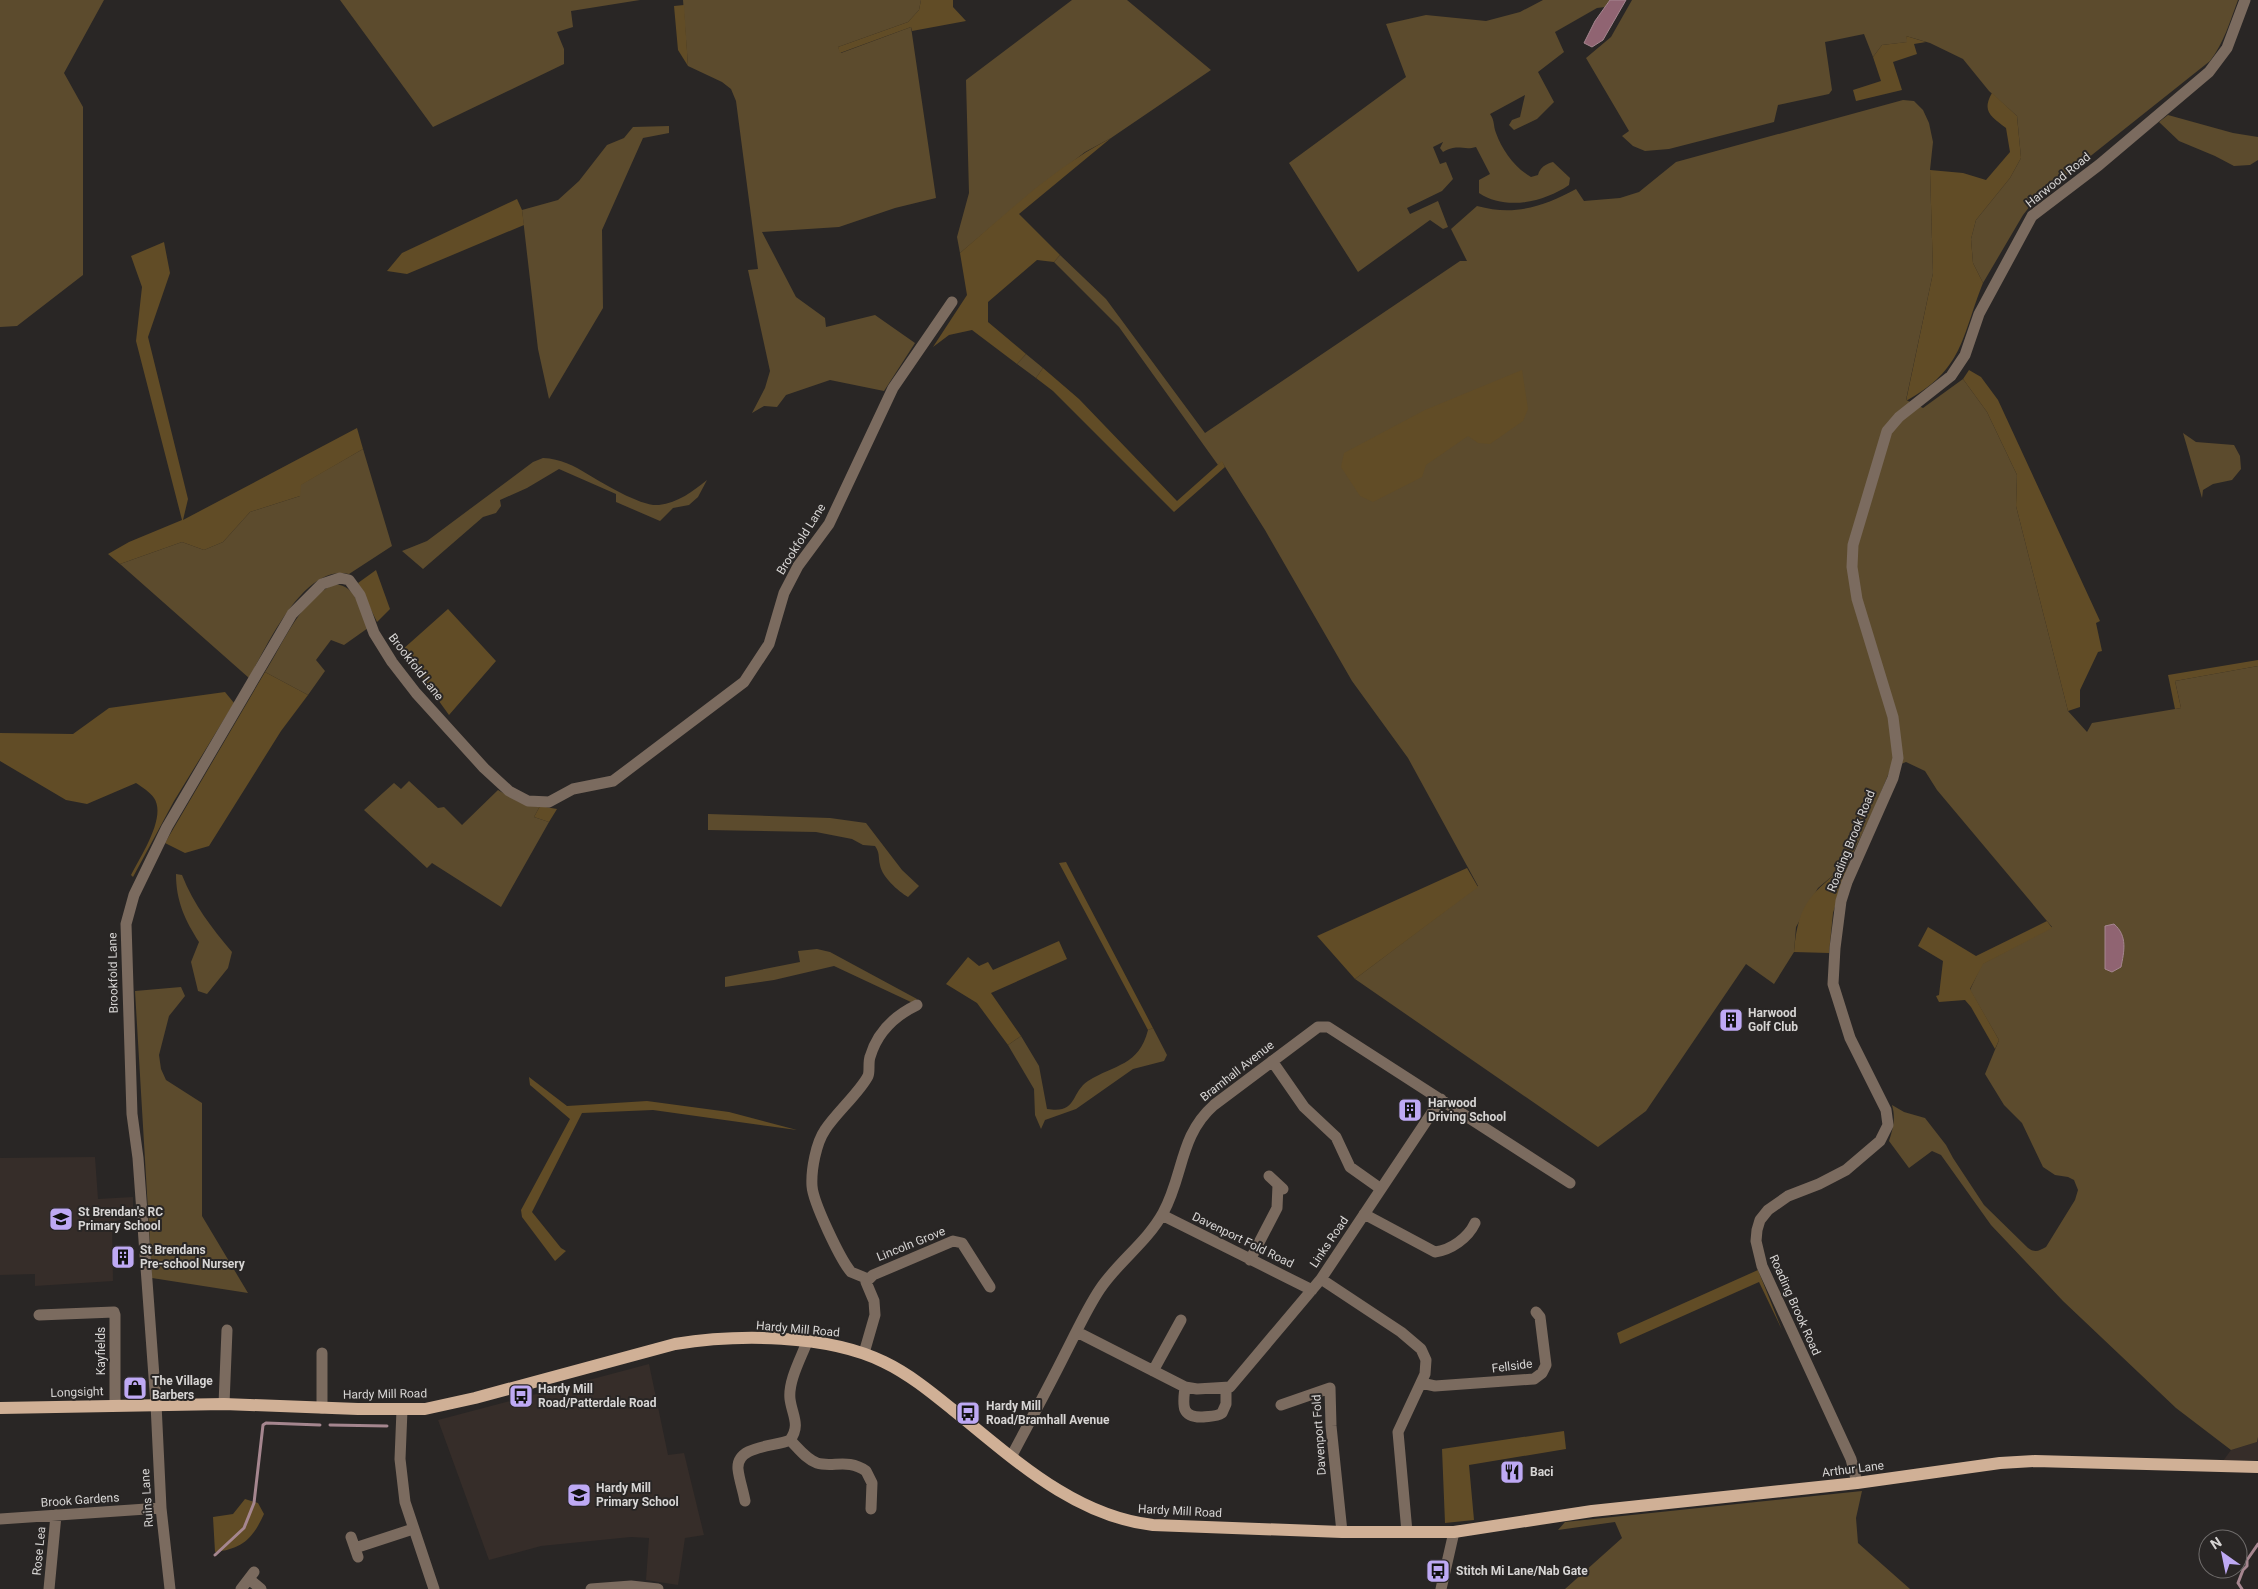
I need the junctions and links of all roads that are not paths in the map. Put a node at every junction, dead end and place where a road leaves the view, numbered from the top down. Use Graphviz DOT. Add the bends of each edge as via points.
graph roads {
  1 [pos="2245,0"];
  2 [pos="952,302"];
  3 [pos="1917,405"];
  4 [pos="917,1006"];
  5 [pos="1272,1061"];
  6 [pos="1441,1099"];
  7 [pos="1269,1176"];
  8 [pos="1570,1183"];
  9 [pos="1381,1189"];
  10 [pos="1364,1214"];
  11 [pos="1162,1215"];
  12 [pos="1476,1222"];
  13 [pos="1250,1260"];
  14 [pos="868,1279"];
  15 [pos="1320,1279"];
  16 [pos="990,1287"];
  17 [pos="1312,1290"];
  18 [pos="1536,1312"];
  19 [pos="39,1316"];
  20 [pos="1181,1323"];
  21 [pos="226,1330"];
  22 [pos="1076,1332"];
  23 [pos="808,1342"];
  24 [pos="322,1353"];
  25 [pos="864,1353"];
  26 [pos="1153,1371"];
  27 [pos="1421,1383"];
  28 [pos="1185,1387"];
  29 [pos="1226,1388"];
  30 [pos="156,1404"];
  31 [pos="224,1404"];
  32 [pos="115,1405"];
  33 [pos="1281,1405"];
  34 [pos="0,1408"];
  35 [pos="322,1408"];
  36 [pos="402,1410"];
  37 [pos="790,1440"];
  38 [pos="1011,1457"];
  39 [pos="2258,1467"];
  40 [pos="1857,1483"];
  41 [pos="745,1501"];
  42 [pos="161,1508"];
  43 [pos="871,1509"];
  44 [pos="56,1515"];
  45 [pos="0,1519"];
  46 [pos="413,1529"];
  47 [pos="1342,1532"];
  48 [pos="1407,1532"];
  49 [pos="1454,1532"];
  50 [pos="355,1547"];
  51 [pos="49,1589"];
  52 [pos="170,1589"];
  53 [pos="241,1589"];
  54 [pos="261,1589"];
  55 [pos="434,1589"];
  56 [pos="591,1589"];
  57 [pos="658,1589"];
  58 [pos="1441,1589"];
  1 -- 3 [label="street, Harwood Road" via="2228,48 2209,72 2032,216 1979,314 1965,355 1951,376"];
  2 -- 30 [label="street, Brookfold Lane" via="893,388 829,524 798,566 784,593 769,644 744,682 613,781 573,789 549,802 537,803 520,798 490,774 416,693 374,633 360,595 349,580 340,578 322,584 292,614 166,827 134,895 126,924 132,1114"];
  3 -- 40 [label="street, Roading Brook Road" via="1899,417 1887,431 1853,545 1853,583 1893,717 1898,758 1847,882 1838,916 1834,966 1834,990 1850,1038 1886,1110 1888,1125 1880,1141 1846,1170 1788,1196 1768,1210 1760,1220 1756,1241 1762,1266 1851,1459"];
  4 -- 14 [label="street" via="903,1013 879,1036 869,1059 868,1076 824,1131 814,1168 813,1193 835,1242 851,1272"];
  5 -- 6 [label="street, Bramhall Avenue" via="1314,1029 1328,1027"];
  5 -- 9 [label="street" via="1304,1107 1336,1136 1350,1167"];
  5 -- 11 [label="street, Bramhall Avenue" via="1199,1120 1189,1136 1171,1198"];
  6 -- 8 [label="street, Bramhall Avenue"];
  6 -- 9 [label="street, Links Road"];
  7 -- 13 [label="street" via="1281,1188 1277,1208"];
  9 -- 10 [label="street, Links Road"];
  10 -- 12 [label="street" via="1435,1252 1449,1248 1469,1234"];
  10 -- 15 [label="street, Links Road"];
  11 -- 13 [label="street, Davenport Fold Road"];
  11 -- 22 [label="street, Bramhall Avenue" via="1102,1286"];
  13 -- 17 [label="street, Davenport Fold Road"];
  14 -- 16 [label="street, Lincoln Grove" via="958,1240"];
  14 -- 25 [label="street" via="875,1316"];
  15 -- 17 [label="street, Links Road"];
  15 -- 27 [label="street" via="1386,1321 1420,1349 1426,1360"];
  17 -- 29 [label="street, Links Road" via="1232,1385"];
  18 -- 27 [label="street, Fellside" via="1540,1317 1546,1365 1539,1377 1435,1386"];
  19 -- 32 [label="street, Kayfields" via="114,1312"];
  20 -- 26 [label="street"];
  21 -- 31 [label="street"];
  22 -- 26 [label="street"];
  22 -- 38 [label="street, Bramhall Avenue"];
  23 -- 25 [label="main road, Hardy Mill Road" via="842,1346"];
  23 -- 36 [label="main road, Hardy Mill Road" via="722,1339 675,1344 447,1405"];
  23 -- 37 [label="street" via="790,1393 796,1420 796,1429"];
  24 -- 35 [label="street"];
  25 -- 38 [label="main road, Hardy Mill Road" via="901,1371 931,1392"];
  26 -- 28 [label="street"];
  27 -- 48 [label="street" via="1398,1432"];
  28 -- 29 [label="street"];
  28 -- 29 [label="street" via="1184,1407 1194,1417 1222,1413 1226,1404"];
  30 -- 31 [label="main road, Hardy Mill Road"];
  30 -- 32 [label="main road, Longsight"];
  30 -- 42 [label="street, Ruins Lane"];
  31 -- 35 [label="main road, Hardy Mill Road"];
  32 -- 34 [label="main road, Longsight"];
  33 -- 47 [label="street, Davenport Fold" via="1330,1388"];
  35 -- 36 [label="main road, Hardy Mill Road"];
  36 -- 46 [label="street" via="400,1459"];
  37 -- 41 [label="street" via="745,1453 738,1463 746,1484"];
  37 -- 43 [label="street" via="815,1462 843,1463 866,1471 872,1483 867,1496"];
  38 -- 47 [label="main road, Hardy Mill Road" via="1049,1485 1086,1506 1134,1522"];
  39 -- 40 [label="main road, Arthur Lane" via="2035,1460"];
  40 -- 49 [label="main road, Arthur Lane" via="1592,1512"];
  42 -- 44 [label="street, Brook Gardens"];
  42 -- 52 [label="street, Ruins Lane"];
  44 -- 45 [label="street, Brook Gardens"];
  44 -- 51 [label="street, Rose Lea"];
  46 -- 50 [label="street"];
  46 -- 55 [label="street"];
  47 -- 48 [label="main road, Hardy Mill Road"];
  48 -- 49 [label="main road, Hardy Mill Road"];
  49 -- 58 [label="street"];
  53 -- 54 [label="street" via="252,1576"];
  56 -- 57 [label="street" via="630,1586"];
}
